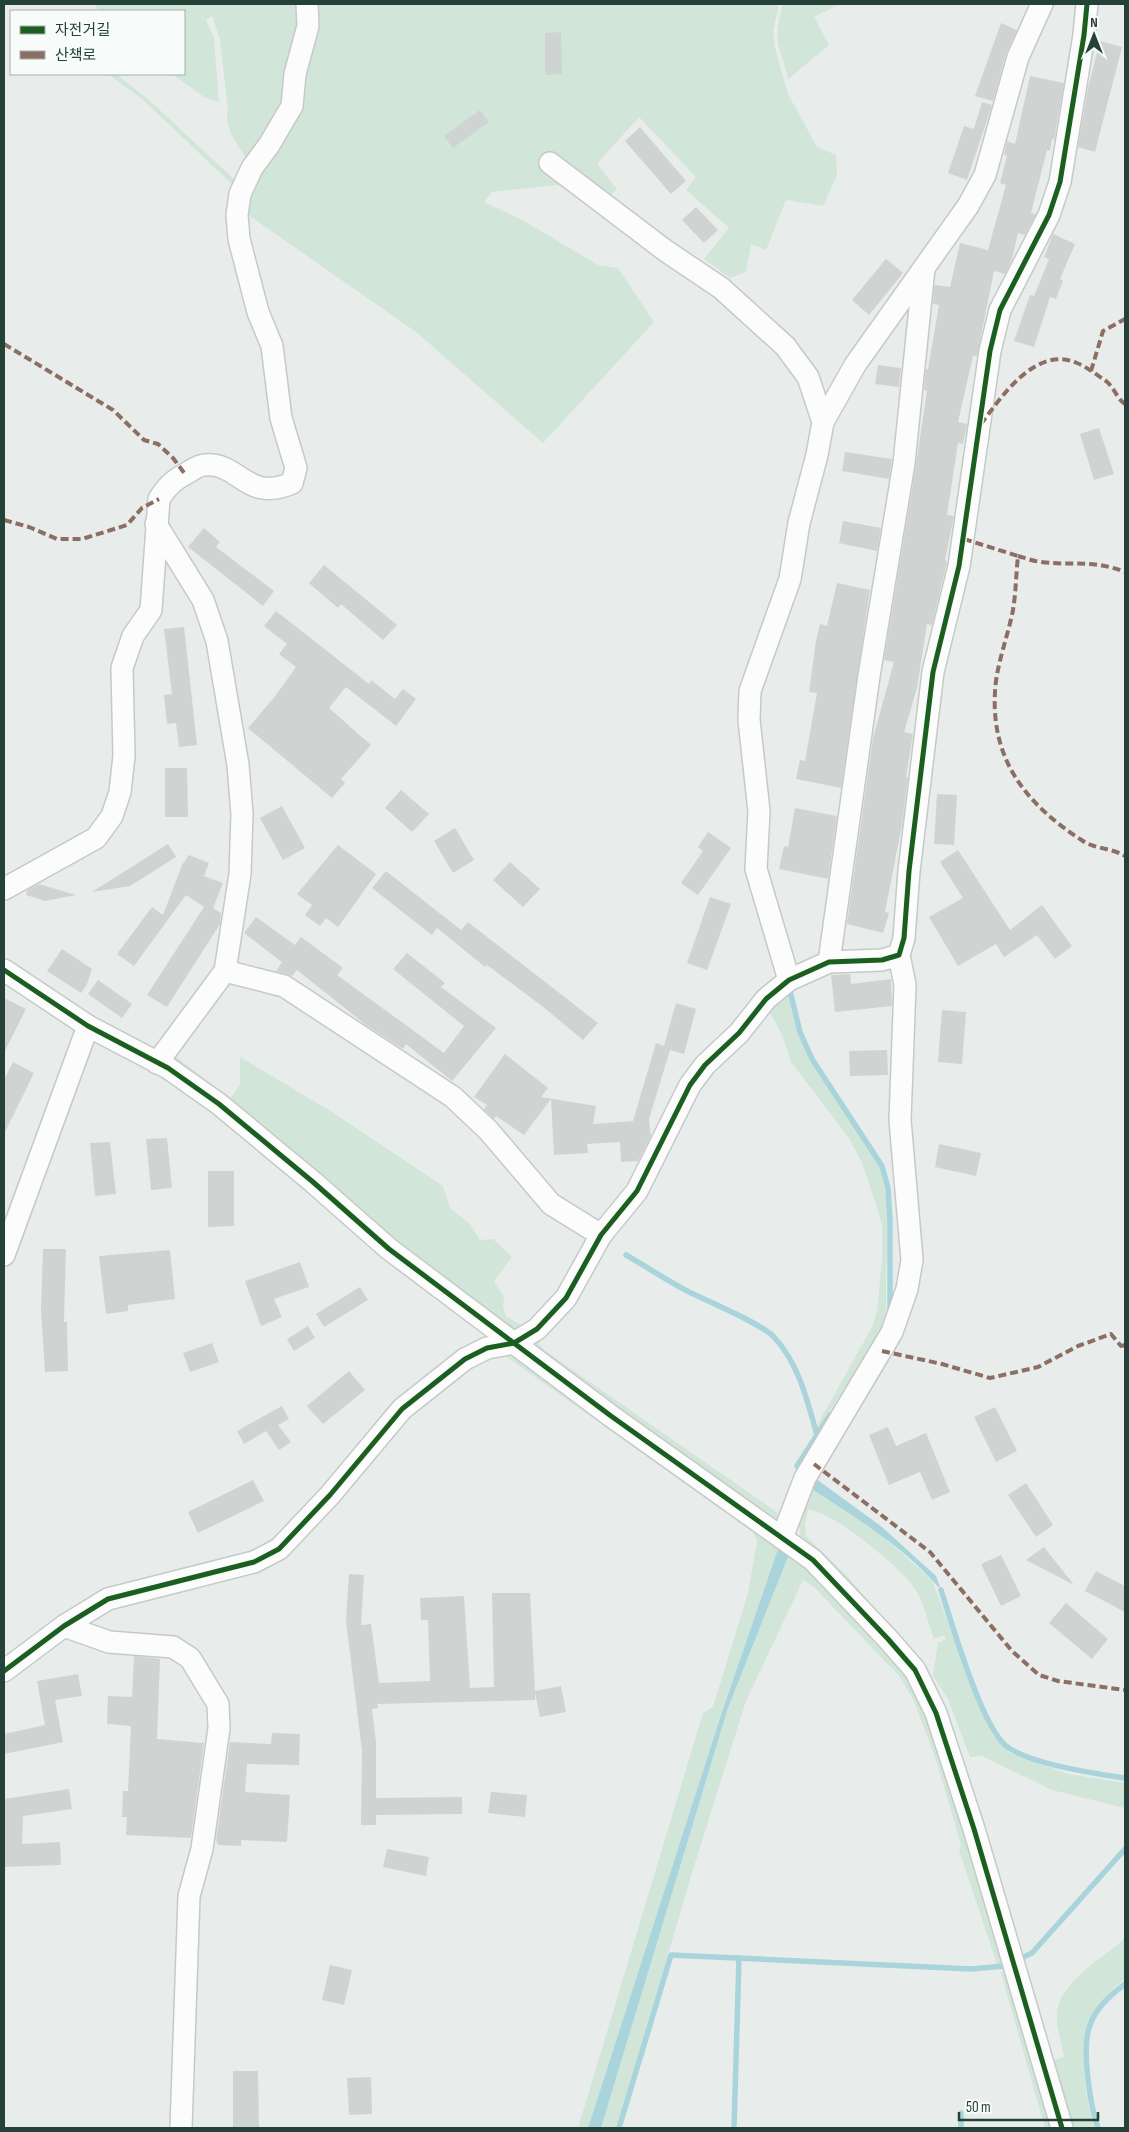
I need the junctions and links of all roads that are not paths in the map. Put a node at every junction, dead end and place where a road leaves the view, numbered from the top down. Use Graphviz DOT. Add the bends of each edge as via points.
graph roads {
  1 [pos="307,4"];
  2 [pos="1042,4"];
  3 [pos="1087,4"];
  4 [pos="550,163"];
  5 [pos="924,269"];
  6 [pos="823,422"];
  7 [pos="156,524"];
  8 [pos="4,889"];
  9 [pos="899,955"];
  10 [pos="828,962"];
  11 [pos="4,970"];
  12 [pos="226,971"];
  13 [pos="790,980"];
  14 [pos="88,1026"];
  15 [pos="158,1063"];
  16 [pos="601,1235"];
  17 [pos="4,1254"];
  18 [pos="514,1343"];
  19 [pos="782,1538"];
  20 [pos="64,1626"];
  21 [pos="4,1671"];
  22 [pos="180,2128"];
  23 [pos="1062,2128"];
  1 -- 7 [label="street" via="308,26 297,67 292,106 252,168 240,194 237,215 239,239 258,312 272,346 281,418 296,468 292,483 277,490 259,488 219,466 203,465 169,484 159,499"];
  2 -- 5 [label="street" via="1018,58 985,175 968,206"];
  3 -- 9 [label="street" via="1060,182 1049,215 1000,310 990,351 959,566 933,672 908,871 904,938"];
  4 -- 6 [label="street" via="666,251 721,288 785,346 808,377"];
  5 -- 6 [label="street" via="854,365"];
  5 -- 10 [label="street" via="904,462 868,676"];
  6 -- 13 [label="street" via="799,523 790,579 750,691 759,811 756,868"];
  7 -- 8 [label="street" via="151,610 133,636 122,668 124,756 120,792 112,816 96,838"];
  7 -- 12 [label="street" via="202,600 217,641 238,765 242,814 240,874"];
  9 -- 10 [label="street" via="882,960"];
  9 -- 19 [label="street" via="905,985 900,1120 912,1260 907,1289 892,1332 805,1478"];
  10 -- 13 [label="street"];
  11 -- 14 [label="street"];
  12 -- 15 [label="street"];
  12 -- 16 [label="street" via="284,986 454,1097 488,1130 551,1204"];
  13 -- 16 [label="street" via="766,999 690,1085 637,1191"];
  14 -- 15 [label="street"];
  14 -- 17 [label="street"];
  15 -- 18 [label="street" via="219,1104 389,1249"];
  16 -- 18 [label="street" via="566,1298 537,1329"];
  18 -- 19 [label="street"];
  18 -- 20 [label="street" via="487,1348 465,1360 402,1409 330,1496 279,1549 254,1562 108,1599"];
  19 -- 23 [label="street" via="813,1560 915,1670 936,1713 974,1829"];
  20 -- 21 [label="street"];
  20 -- 22 [label="street" via="109,1642 173,1647 190,1658 218,1704 219,1728 202,1849 189,1896"];
}
